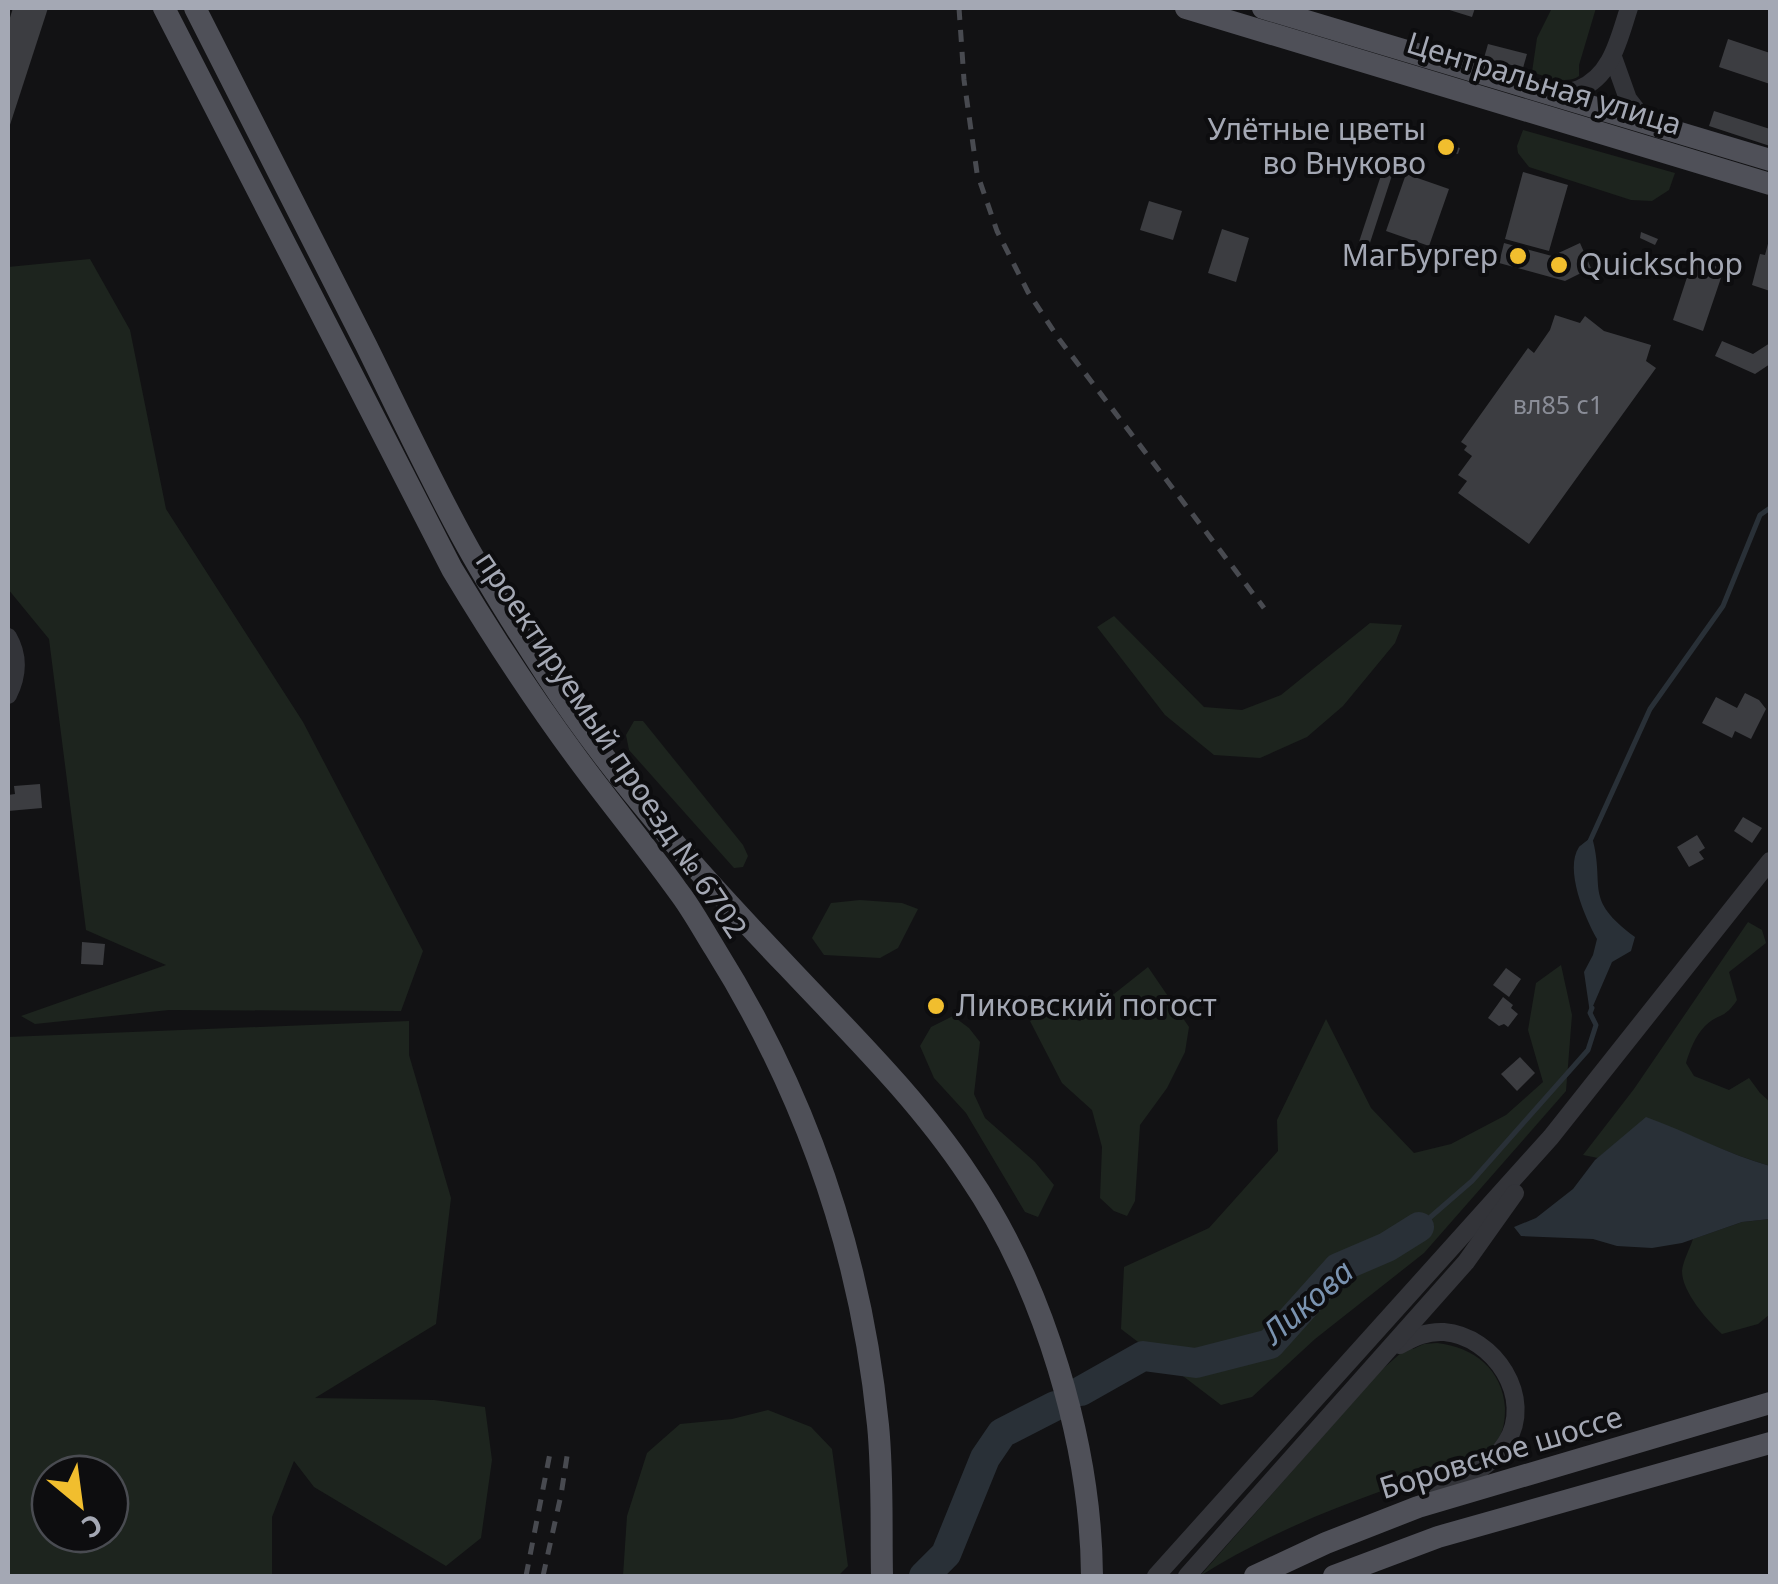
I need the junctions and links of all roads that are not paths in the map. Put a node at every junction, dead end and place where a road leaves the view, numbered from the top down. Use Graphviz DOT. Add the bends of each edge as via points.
graph roads {
  1 [pos="164,8"];
  2 [pos="195,8"];
  3 [pos="1186,8"];
  4 [pos="1263,8"];
  5 [pos="1629,8"];
  6 [pos="1613,56"];
  7 [pos="1554,95"];
  8 [pos="1646,122"];
  9 [pos="1770,160"];
  10 [pos="1770,184"];
  11 [pos="8,636"];
  12 [pos="8,695"];
  13 [pos="1770,861"];
  14 [pos="1551,1138"];
  15 [pos="1342,1401"];
  16 [pos="1770,1403"];
  17 [pos="1770,1443"];
  18 [pos="1418,1507"];
  19 [pos="882,1576"];
  20 [pos="1092,1576"];
  21 [pos="1156,1576"];
  22 [pos="1188,1576"];
  23 [pos="1255,1576"];
  24 [pos="1334,1576"];
  1 -- 19 [label="main road, проектируемый проезд № 6702" via="452,568 536,701 680,892 776,1056 820,1161 851,1260 878,1423"];
  2 -- 20 [label="main road, проектируемый проезд № 6702" via="462,537 546,675 646,810 904,1090 999,1226 1070,1407"];
  3 -- 10 [label="main road, Центральная улица"];
  4 -- 7 [label="main road, Центральная улица"];
  5 -- 6 [label="street"];
  6 -- 7 [label="street" via="1580,89"];
  6 -- 8 [label="street" via="1628,99"];
  7 -- 8 [label="main road, Центральная улица"];
  8 -- 9 [label="main road, Центральная улица"];
  11 -- 12 [label="street" via="17,668"];
  13 -- 14 [label="street"];
  14 -- 15 [label="street" via="1466,1262"];
  14 -- 21 [label="street"];
  15 -- 18 [label="street" via="1398,1347 1423,1333 1464,1337 1501,1366 1514,1401 1510,1438 1477,1471"];
  15 -- 22 [label="street"];
  16 -- 18 [label="main road, Боровское шоссе"];
  17 -- 24 [label="main road, Боровское шоссе" via="1438,1536"];
  18 -- 23 [label="main road, Боровское шоссе"];
}
